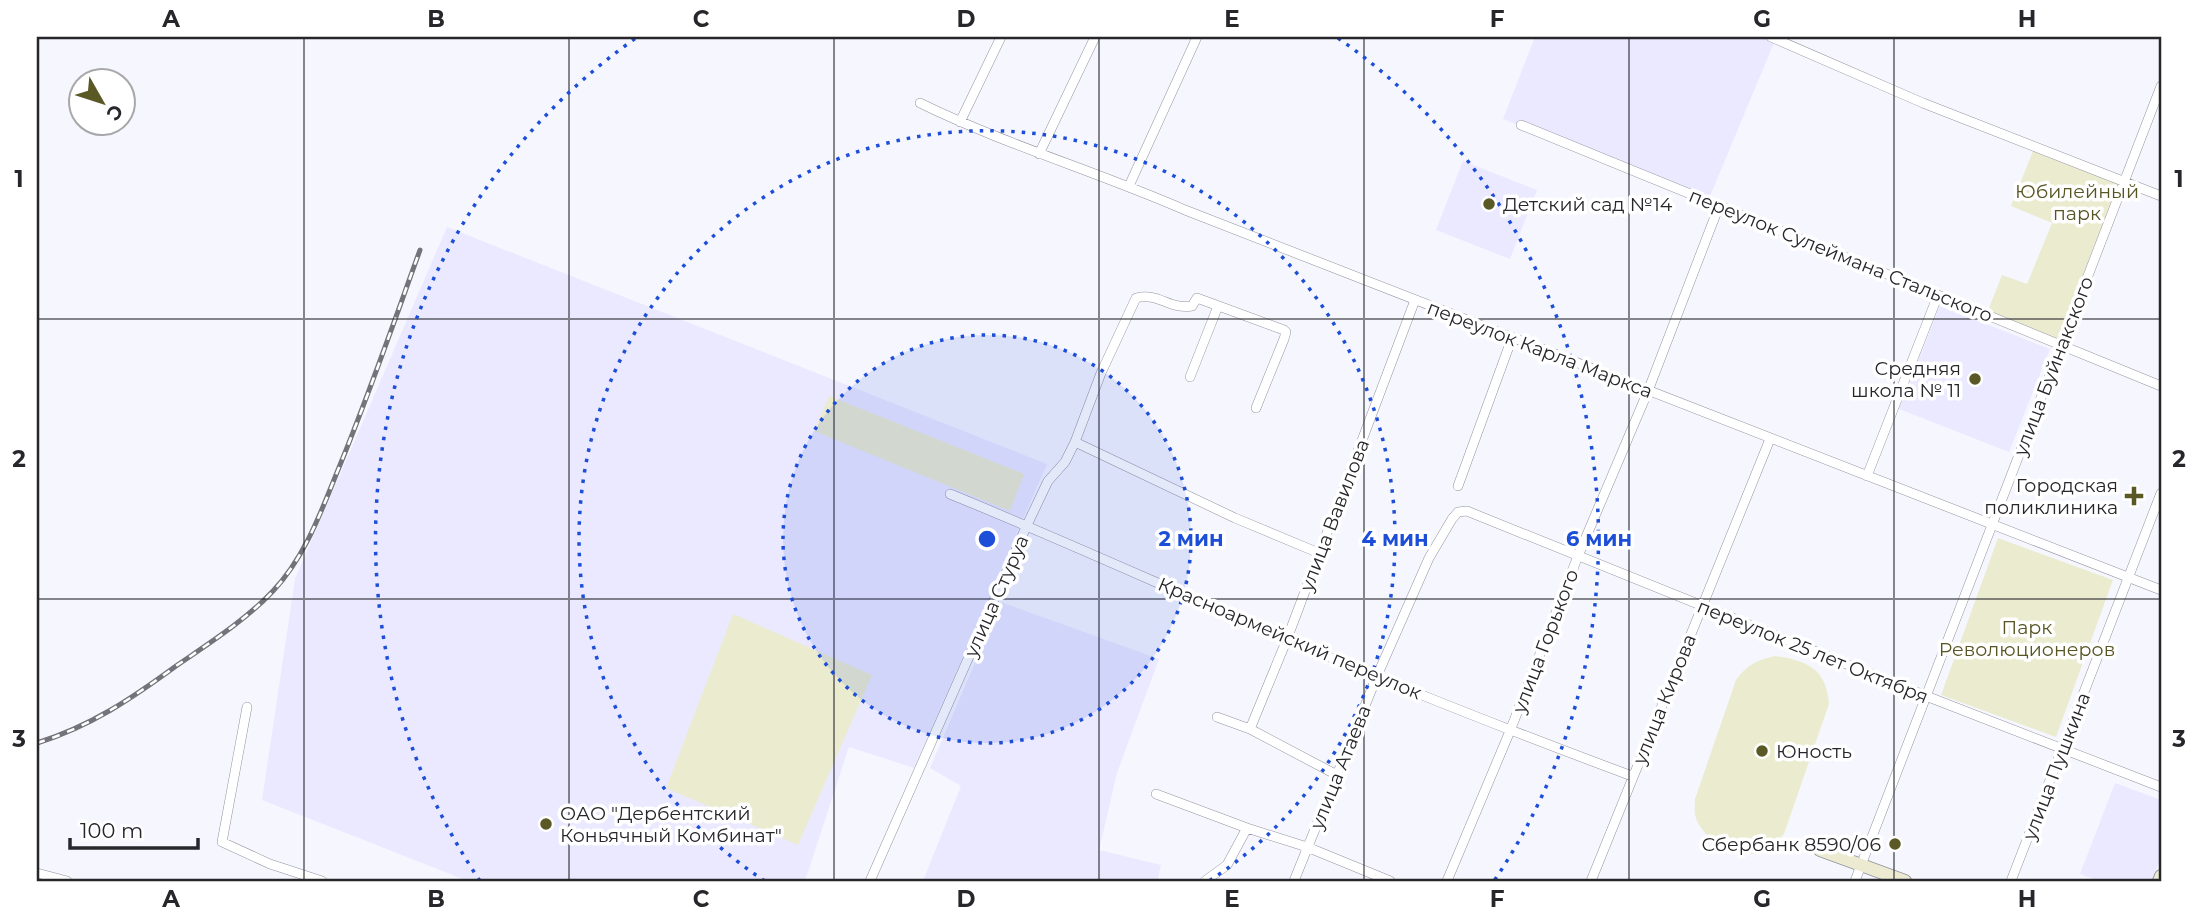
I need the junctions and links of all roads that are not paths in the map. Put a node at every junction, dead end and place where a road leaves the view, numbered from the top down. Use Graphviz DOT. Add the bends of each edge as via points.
graph roads {
  1 [pos="1001,37"];
  2 [pos="1095,37"];
  3 [pos="1775,37"];
  4 [pos="1192,38"];
  5 [pos="2161,86"];
  6 [pos="920,103"];
  7 [pos="960,122"];
  8 [pos="1521,125"];
  9 [pos="1039,154"];
  10 [pos="2124,181"];
  11 [pos="1129,186"];
  12 [pos="2161,196"];
  13 [pos="1719,206"];
  14 [pos="1938,295"];
  15 [pos="1415,300"];
  16 [pos="1218,306"];
  17 [pos="1513,338"];
  18 [pos="2061,345"];
  19 [pos="1190,377"];
  20 [pos="2161,386"];
  21 [pos="1648,391"];
  22 [pos="1256,408"];
  23 [pos="1770,439"];
  24 [pos="1075,442"];
  25 [pos="1867,476"];
  26 [pos="1458,486"];
  27 [pos="2161,493"];
  28 [pos="950,494"];
  29 [pos="1467,511"];
  30 [pos="1992,524"];
  31 [pos="1027,525"];
  32 [pos="1320,553"];
  33 [pos="1578,556"];
  34 [pos="2130,578"];
  35 [pos="2161,590"];
  36 [pos="1702,607"];
  37 [pos="1287,639"];
  38 [pos="1377,676"];
  39 [pos="1926,696"];
  40 [pos="247,706"];
  41 [pos="1217,717"];
  42 [pos="1250,729"];
  43 [pos="1510,731"];
  44 [pos="2063,747"];
  45 [pos="1337,775"];
  46 [pos="1632,776"];
  47 [pos="2161,787"];
  48 [pos="1156,794"];
  49 [pos="1247,828"];
  50 [pos="1307,847"];
  51 [pos="1820,850"];
  52 [pos="1861,864"];
  53 [pos="37,873"];
  54 [pos="2161,876"];
  55 [pos="66,881"];
  56 [pos="322,881"];
  57 [pos="870,881"];
  58 [pos="1205,881"];
  59 [pos="1294,881"];
  60 [pos="1390,881"];
  61 [pos="1447,881"];
  62 [pos="1591,881"];
  63 [pos="1855,881"];
  64 [pos="1905,881"];
  65 [pos="2011,881"];
  66 [pos="2159,881"];
  1 -- 7 [label="street"];
  2 -- 9 [label="street"];
  3 -- 10 [label="street" via="1923,103"];
  4 -- 11 [label="street"];
  5 -- 10 [label="street, улица Буйнакского"];
  6 -- 7 [label="street, переулок Карла Маркса"];
  7 -- 9 [label="street, переулок Карла Маркса"];
  8 -- 13 [label="street, переулок Сулеймана Стальского"];
  9 -- 11 [label="street, переулок Карла Маркса"];
  10 -- 12 [label="street"];
  10 -- 18 [label="street, улица Буйнакского"];
  11 -- 15 [label="street, переулок Карла Маркса"];
  13 -- 14 [label="street, переулок Сулеймана Стальского"];
  13 -- 21 [label="street, улица Горького"];
  14 -- 18 [label="street, переулок Сулеймана Стальского"];
  14 -- 25 [label="street"];
  15 -- 17 [label="street, переулок Карла Маркса"];
  15 -- 32 [label="street, улица Вавилова"];
  16 -- 19 [label="street"];
  16 -- 22 [label="street" via="1286,332"];
  16 -- 24 [label="street, улица Стуруа" via="1197,298 1192,306 1181,308 1147,295 1136,298"];
  17 -- 21 [label="street, переулок Карла Маркса"];
  17 -- 26 [label="street"];
  18 -- 20 [label="street, переулок Сулеймана Стальского"];
  18 -- 30 [label="street, улица Буйнакского"];
  21 -- 23 [label="street, переулок Карла Маркса"];
  21 -- 33 [label="street, улица Горького"];
  23 -- 25 [label="street, переулок Карла Маркса"];
  23 -- 36 [label="street, улица Кирова"];
  24 -- 31 [label="street, улица Стуруа" via="1048,481"];
  24 -- 32 [label="street"];
  25 -- 30 [label="street, переулок Карла Маркса"];
  27 -- 34 [label="street, улица Пушкина"];
  28 -- 31 [label="street, Красноармейский переулок"];
  29 -- 33 [label="street, переулок 25 лет Октября"];
  29 -- 38 [label="street, улица Атаева" via="1458,512 1441,534"];
  30 -- 34 [label="street, переулок Карла Маркса"];
  30 -- 39 [label="street, улица Буйнакского"];
  31 -- 37 [label="street, Красноармейский переулок"];
  31 -- 57 [label="street, улица Стуруа"];
  32 -- 37 [label="street, улица Вавилова"];
  33 -- 36 [label="street, переулок 25 лет Октября"];
  33 -- 43 [label="street, улица Горького"];
  34 -- 35 [label="street, переулок Карла Маркса"];
  34 -- 44 [label="street, улица Пушкина"];
  36 -- 39 [label="street, переулок 25 лет Октября"];
  36 -- 46 [label="street, улица Кирова"];
  37 -- 38 [label="street, Красноармейский переулок"];
  37 -- 42 [label="street, улица Вавилова"];
  38 -- 43 [label="street, Красноармейский переулок"];
  38 -- 45 [label="street, улица Атаева"];
  39 -- 44 [label="street, переулок 25 лет Октября"];
  39 -- 52 [label="street, улица Буйнакского"];
  40 -- 56 [label="street" via="222,842"];
  41 -- 42 [label="street"];
  42 -- 45 [label="street"];
  43 -- 46 [label="street, Красноармейский переулок"];
  43 -- 61 [label="street, улица Горького"];
  44 -- 47 [label="street, переулок 25 лет Октября"];
  44 -- 65 [label="street, улица Пушкина"];
  45 -- 50 [label="street, улица Атаева"];
  46 -- 62 [label="street, улица Кирова"];
  48 -- 49 [label="street"];
  49 -- 50 [label="street"];
  49 -- 58 [label="street" via="1227,864"];
  50 -- 59 [label="street, улица Атаева"];
  50 -- 60 [label="street"];
  51 -- 52 [label="street"];
  52 -- 63 [label="street, улица Буйнакского"];
  52 -- 64 [label="street"];
  53 -- 55 [label="street"];
  54 -- 66 [label="street"];
}
